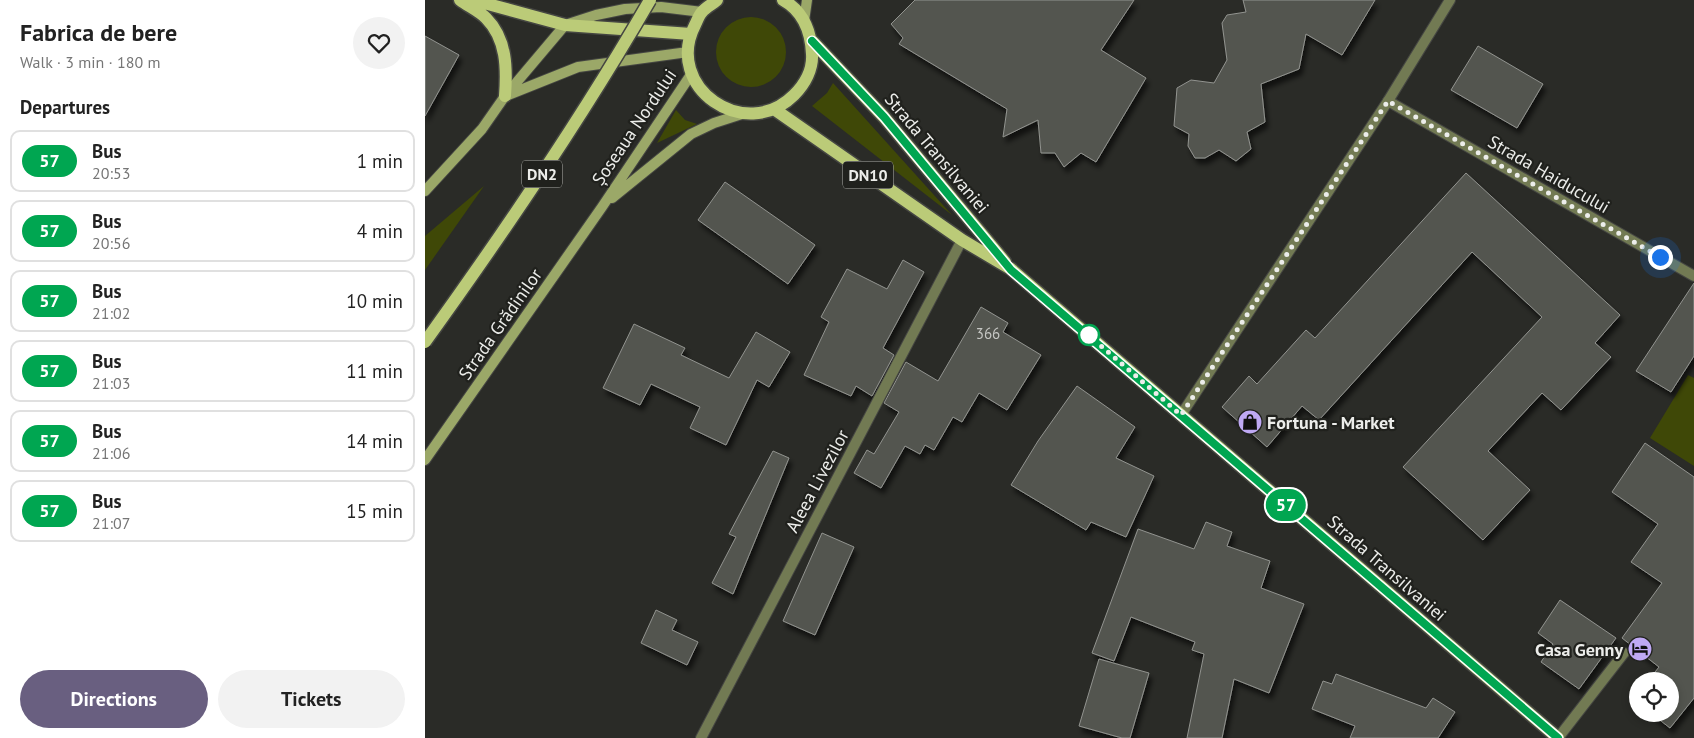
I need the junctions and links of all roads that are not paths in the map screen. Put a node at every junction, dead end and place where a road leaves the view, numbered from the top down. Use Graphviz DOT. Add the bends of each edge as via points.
graph roads {
  1 [pos="460,0"];
  2 [pos="473,0"];
  3 [pos="650,0"];
  4 [pos="717,0"];
  5 [pos="783,0"];
  6 [pos="807,0"];
  7 [pos="1450,0"];
  8 [pos="702,12"];
  9 [pos="805,21"];
  10 [pos="565,25"];
  11 [pos="691,34"];
  12 [pos="812,41"];
  13 [pos="688,52"];
  14 [pos="692,73"];
  15 [pos="505,96"];
  16 [pos="1388,101"];
  17 [pos="774,109"];
  18 [pos="745,113"];
  19 [pos="425,190"];
  20 [pos="602,207"];
  21 [pos="961,240"];
  22 [pos="1011,270"];
  23 [pos="1694,276"];
  24 [pos="425,342"];
  25 [pos="1181,415"];
  26 [pos="425,460"];
  27 [pos="1624,653"];
  28 [pos="701,738"];
  29 [pos="1558,738"];
  1 -- 15 [label="main road" via="486,19 501,41 507,66"];
  2 -- 10 [label="main road"];
  3 -- 24 [label="main road, DN2, bridge" via="605,78 499,239"];
  4 -- 8 [label="main road"];
  5 -- 9 [label="main road"];
  6 -- 9 [label="street"];
  7 -- 16 [label="street"];
  8 -- 10 [label="street" via="661,7 625,9 596,14"];
  8 -- 11 [label="main road"];
  9 -- 12 [label="main road"];
  10 -- 11 [label="main road"];
  10 -- 15 [label="street"];
  11 -- 13 [label="main road"];
  12 -- 17 [label="main road" via="812,58 804,82 788,101"];
  12 -- 22 [label="main road, Strada Transilvaniei / DN10" via="884,117"];
  13 -- 14 [label="main road"];
  13 -- 15 [label="street, Șoseaua Nordului" via="578,67"];
  14 -- 18 [label="main road" via="698,85 718,105"];
  14 -- 20 [label="street, Șoseaua Nordului"];
  15 -- 19 [label="street" via="483,129"];
  16 -- 23 [label="street, Strada Haiducului"];
  16 -- 25 [label="street"];
  17 -- 18 [label="main road"];
  17 -- 21 [label="main road, Strada Transilvaniei / DN10"];
  18 -- 20 [label="street, Șoseaua Nordului" via="691,134"];
  20 -- 26 [label="street, Strada Grădinilor"];
  21 -- 22 [label="main road, Strada Transilvaniei / DN10"];
  21 -- 28 [label="street, Aleea Livezilor"];
  22 -- 25 [label="main road, Strada Transilvaniei / DN10"];
  25 -- 29 [label="main road, Strada Transilvaniei / DN10"];
  27 -- 29 [label="street"];
}
